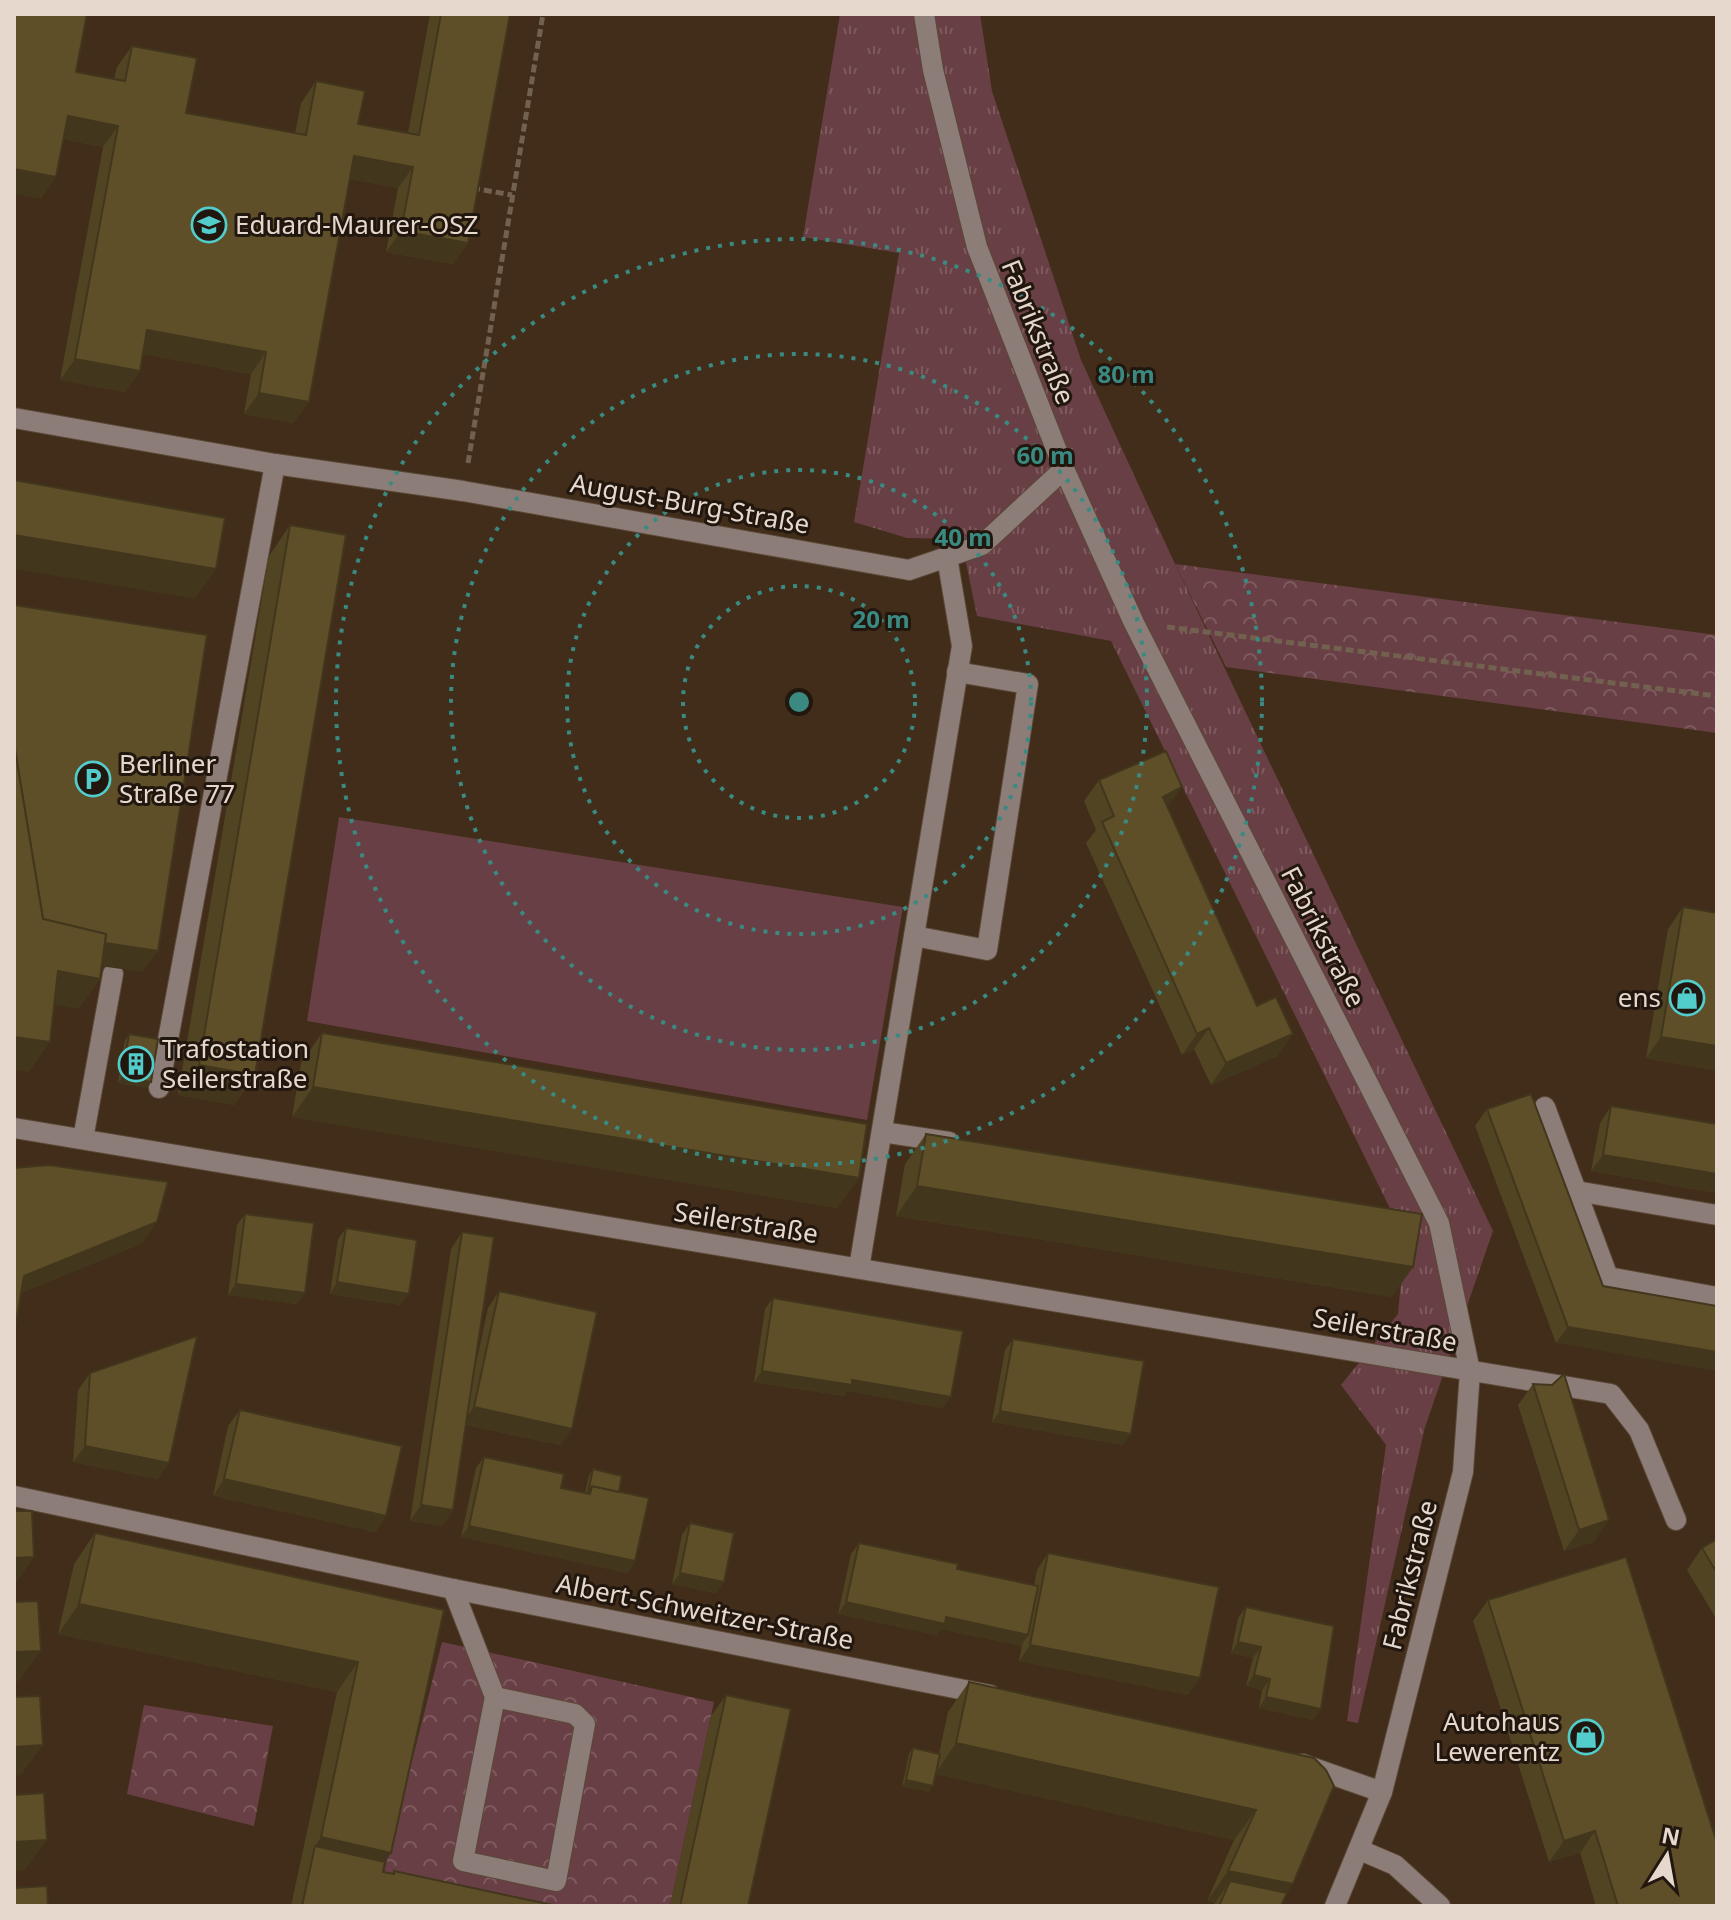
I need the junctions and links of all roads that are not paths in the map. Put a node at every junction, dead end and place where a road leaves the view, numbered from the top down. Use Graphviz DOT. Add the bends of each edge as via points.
graph roads {
  1 [pos="924,14"];
  2 [pos="14,418"];
  3 [pos="275,464"];
  4 [pos="1064,469"];
  5 [pos="947,557"];
  6 [pos="957,672"];
  7 [pos="914,936"];
  8 [pos="113,974"];
  9 [pos="159,1088"];
  10 [pos="1545,1107"];
  11 [pos="14,1128"];
  12 [pos="882,1132"];
  13 [pos="83,1139"];
  14 [pos="976,1146"];
  15 [pos="1576,1191"];
  16 [pos="1717,1215"];
  17 [pos="859,1268"];
  18 [pos="1717,1297"];
  19 [pos="1470,1371"];
  20 [pos="14,1496"];
  21 [pos="1676,1520"];
  22 [pos="453,1589"];
  23 [pos="495,1697"];
  24 [pos="1010,1700"];
  25 [pos="1283,1757"];
  26 [pos="1382,1792"];
  27 [pos="1360,1850"];
  28 [pos="1335,1906"];
  29 [pos="1440,1906"];
  1 -- 4 [label="street, Fabrikstraße" via="977,247"];
  2 -- 3 [label="street, August-Burg-Straße"];
  3 -- 5 [label="street, August-Burg-Straße" via="463,491 909,570"];
  3 -- 9 [label="street"];
  4 -- 5 [label="street, August-Burg-Straße" via="982,545"];
  4 -- 19 [label="street, Fabrikstraße" via="1134,623 1439,1223"];
  5 -- 6 [label="street" via="962,646"];
  6 -- 7 [label="street"];
  6 -- 7 [label="street" via="1028,684 987,950"];
  7 -- 12 [label="street"];
  8 -- 13 [label="street"];
  10 -- 15 [label="street"];
  11 -- 13 [label="street, Seilerstraße"];
  12 -- 14 [label="street"];
  12 -- 17 [label="street"];
  13 -- 17 [label="street, Seilerstraße"];
  15 -- 16 [label="street"];
  15 -- 18 [label="street" via="1608,1277"];
  17 -- 19 [label="street, Seilerstraße"];
  19 -- 21 [label="street, Seilerstraße" via="1611,1394 1639,1430"];
  19 -- 26 [label="street, Fabrikstraße" via="1463,1472"];
  20 -- 22 [label="street, Albert-Schweitzer-Straße"];
  22 -- 23 [label="street"];
  22 -- 24 [label="street, Albert-Schweitzer-Straße"];
  23 -- 23 [label="street" via="463,1861 556,1881 585,1724 575,1714"];
  25 -- 26 [label="street"];
  26 -- 27 [label="street, Fabrikstraße"];
  27 -- 28 [label="street, Fabrikstraße"];
  27 -- 29 [label="street" via="1395,1865"];
}
